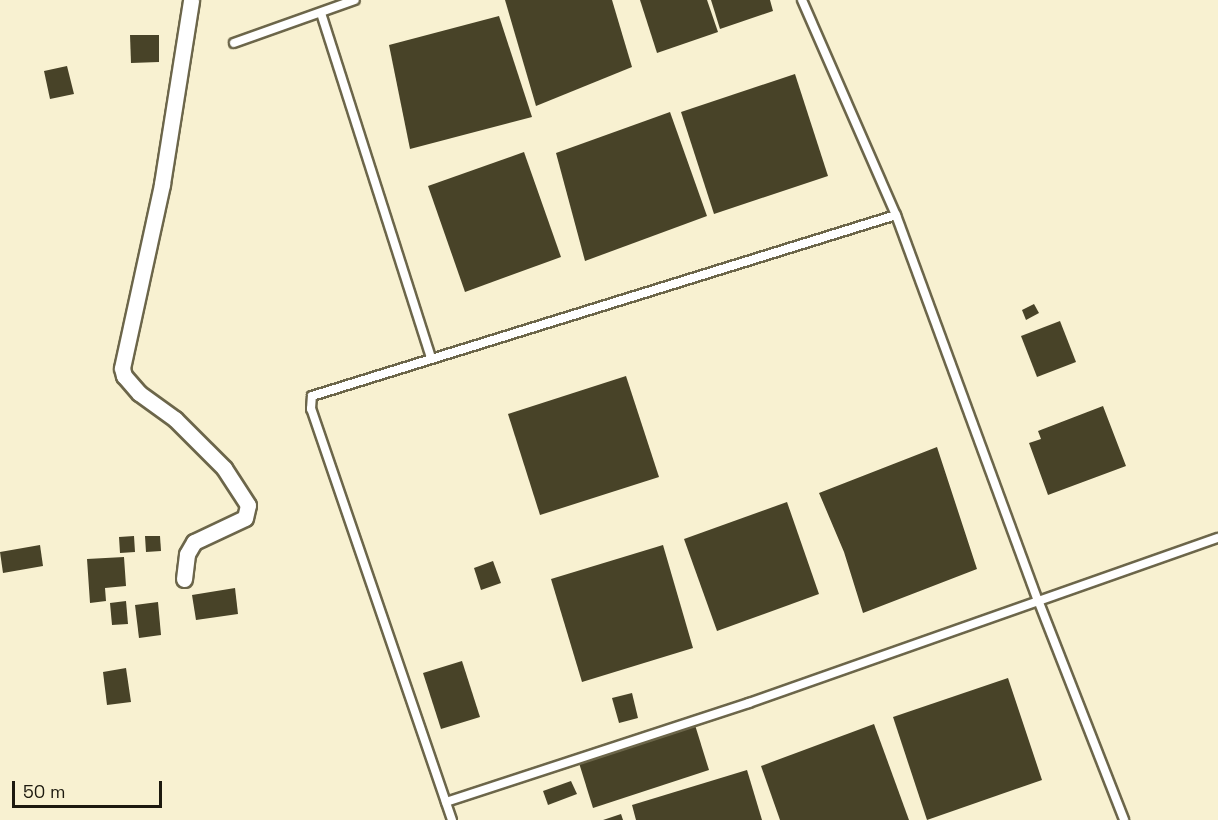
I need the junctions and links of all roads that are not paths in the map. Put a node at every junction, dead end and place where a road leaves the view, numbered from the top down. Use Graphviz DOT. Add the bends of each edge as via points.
graph roads {
  1 [pos="191,0"];
  2 [pos="355,0"];
  3 [pos="802,0"];
  4 [pos="321,13"];
  5 [pos="234,43"];
  6 [pos="896,215"];
  7 [pos="430,357"];
  8 [pos="1218,538"];
  9 [pos="184,579"];
  10 [pos="1038,600"];
  11 [pos="446,802"];
  12 [pos="452,820"];
  13 [pos="1124,820"];
  1 -- 9 [label="street" via="162,184 122,368 123,376 139,393 175,419 224,468 248,505 245,518 194,542 187,554"];
  2 -- 4 [label="lane"];
  3 -- 6 [label="lane"];
  4 -- 5 [label="lane"];
  4 -- 7 [label="lane"];
  6 -- 7 [label="lane"];
  6 -- 10 [label="lane"];
  7 -- 11 [label="lane" via="323,390 312,396 311,409"];
  8 -- 10 [label="lane"];
  10 -- 11 [label="lane" via="748,703"];
  10 -- 13 [label="lane"];
  11 -- 12 [label="lane"];
}
